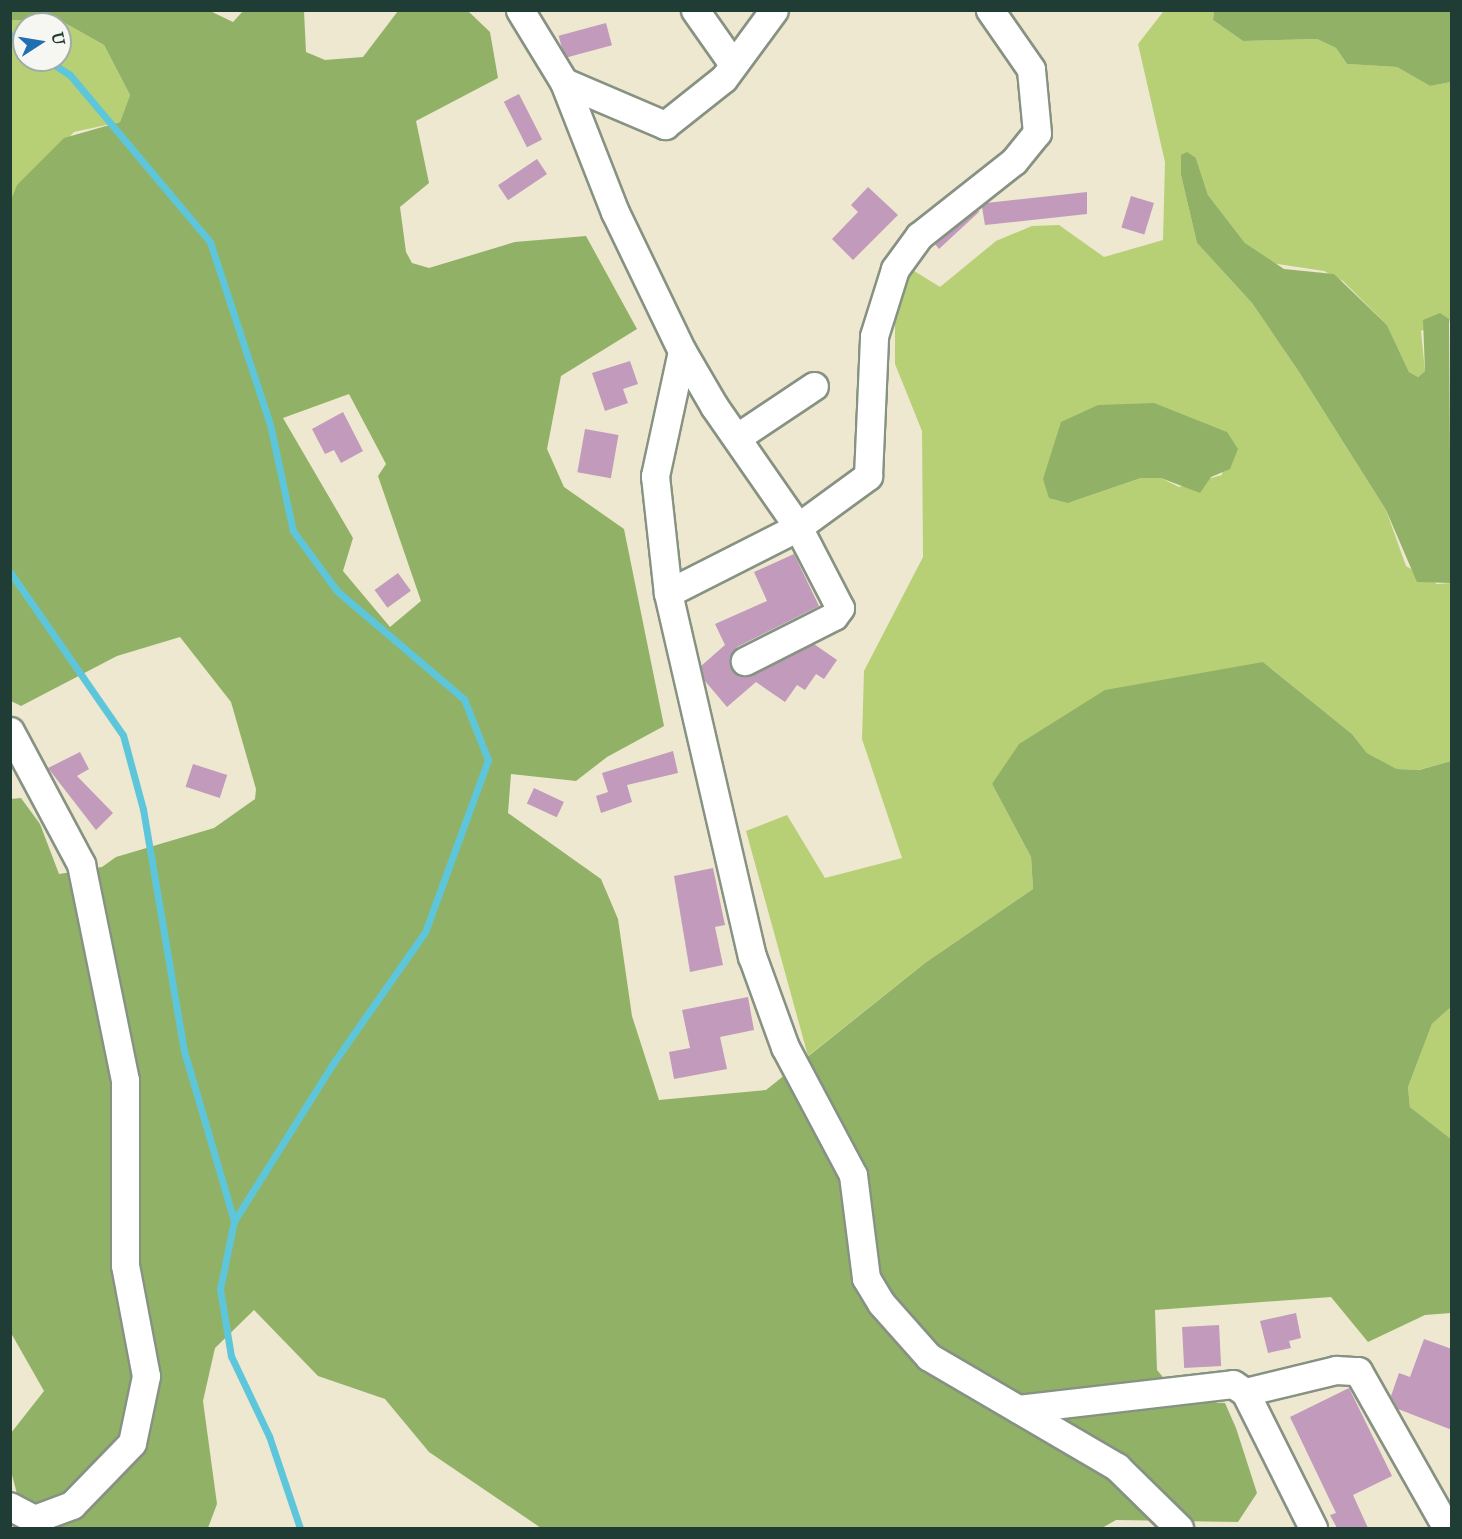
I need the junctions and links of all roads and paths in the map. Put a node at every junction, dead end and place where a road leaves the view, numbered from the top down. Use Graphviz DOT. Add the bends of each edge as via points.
graph roads {
  1 [pos="520,10"];
  2 [pos="695,10"];
  3 [pos="774,10"];
  4 [pos="990,10"];
  5 [pos="733,64"];
  6 [pos="564,82"];
  7 [pos="682,351"];
  8 [pos="814,386"];
  9 [pos="740,436"];
  10 [pos="798,527"];
  11 [pos="668,592"];
  12 [pos="745,662"];
  13 [pos="10,731"];
  14 [pos="1245,1392"];
  15 [pos="1018,1409"];
  16 [pos="10,1506"];
  17 [pos="1179,1528"];
  18 [pos="1313,1528"];
  19 [pos="1446,1528"];
  1 -- 6 [label="street"];
  2 -- 5 [label="street"];
  3 -- 5 [label="street"];
  4 -- 10 [label="street" via="1031,69 1037,133 1014,161 919,236 895,269 874,336 868,476"];
  5 -- 6 [label="street" via="724,78 665,125"];
  6 -- 7 [label="street" via="615,212"];
  7 -- 9 [label="street" via="714,406"];
  7 -- 11 [label="street" via="655,476"];
  8 -- 9 [label="street"];
  9 -- 10 [label="street"];
  10 -- 11 [label="street"];
  10 -- 12 [label="street" via="840,608 834,616"];
  11 -- 15 [label="street" via="752,956 785,1047 853,1175 866,1278 881,1304 929,1357"];
  13 -- 16 [label="street" via="81,864 125,1080 125,1265 146,1376 132,1443 72,1505 34,1519"];
  14 -- 15 [label="street" via="1220,1382"];
  14 -- 18 [label="street"];
  14 -- 19 [label="street" via="1336,1370 1358,1371"];
  15 -- 17 [label="street" via="1117,1467"];
}
